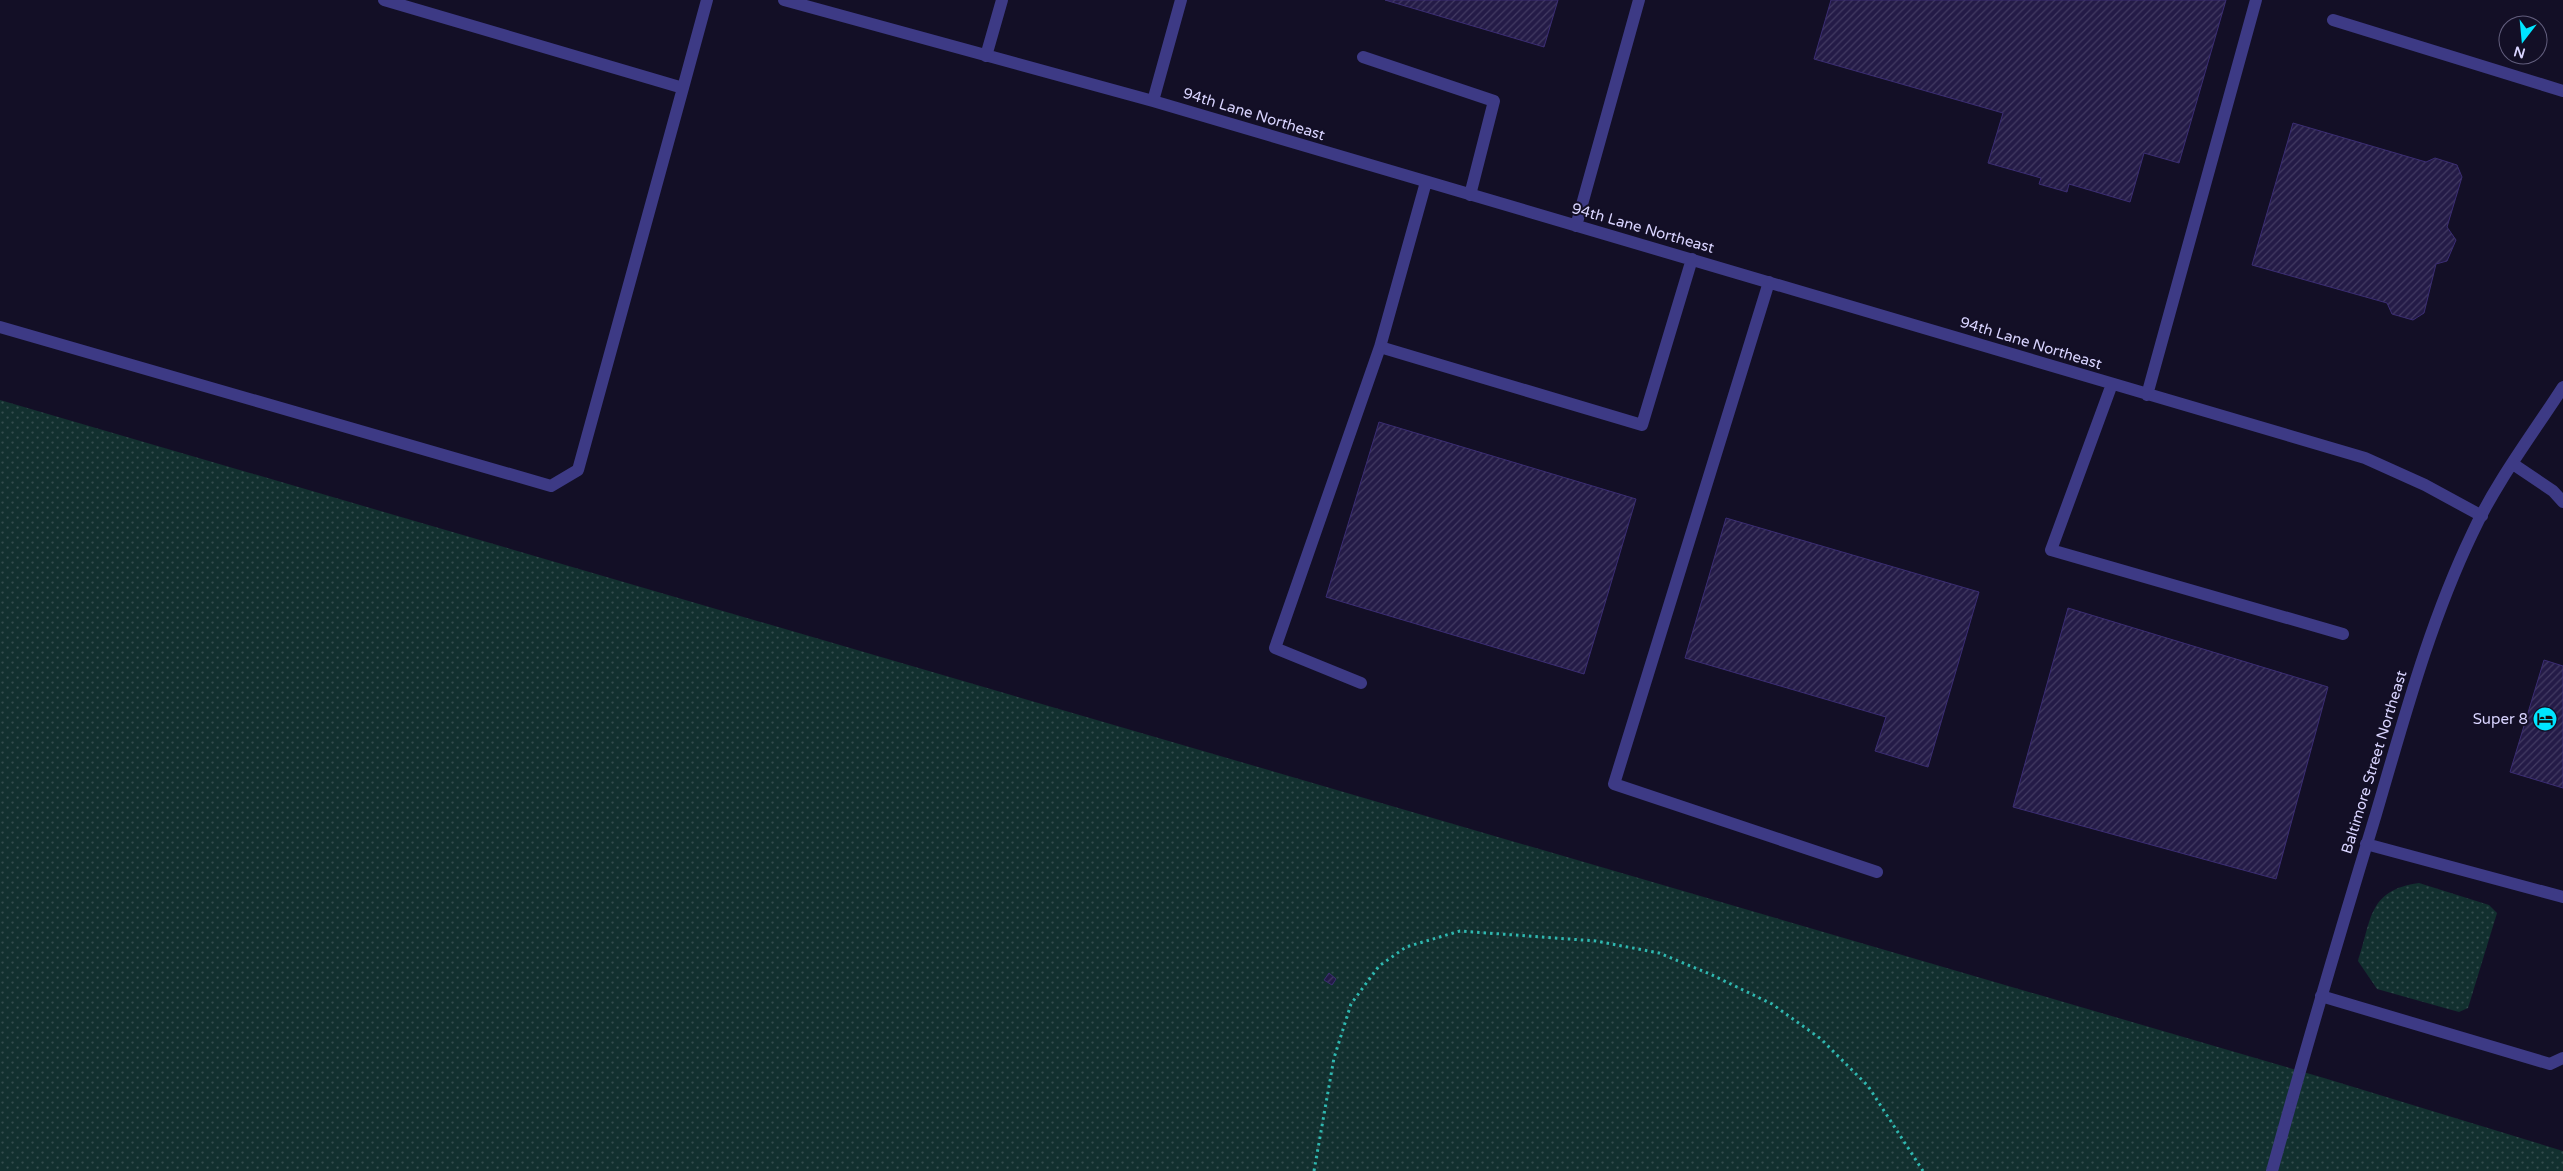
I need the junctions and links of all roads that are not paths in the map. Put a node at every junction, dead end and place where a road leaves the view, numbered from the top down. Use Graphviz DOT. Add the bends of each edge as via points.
graph roads {
  1 [pos="384,0"];
  2 [pos="707,0"];
  3 [pos="784,0"];
  4 [pos="1002,0"];
  5 [pos="1181,0"];
  6 [pos="1639,0"];
  7 [pos="2256,0"];
  8 [pos="2333,20"];
  9 [pos="986,56"];
  10 [pos="1363,57"];
  11 [pos="683,88"];
  12 [pos="2563,91"];
  13 [pos="1153,101"];
  14 [pos="1426,182"];
  15 [pos="1470,195"];
  16 [pos="1576,226"];
  17 [pos="1692,260"];
  18 [pos="1769,282"];
  19 [pos="0,327"];
  20 [pos="1380,347"];
  21 [pos="2112,384"];
  22 [pos="2563,387"];
  23 [pos="2147,395"];
  24 [pos="2513,464"];
  25 [pos="2563,502"];
  26 [pos="2482,516"];
  27 [pos="2342,634"];
  28 [pos="1362,684"];
  29 [pos="2366,844"];
  30 [pos="1877,872"];
  31 [pos="2563,897"];
  32 [pos="2321,996"];
  33 [pos="2563,1058"];
  34 [pos="2272,1171"];
  1 -- 11 [label="street"];
  2 -- 11 [label="street"];
  3 -- 9 [label="street, 94th Lane Northeast"];
  4 -- 9 [label="street"];
  5 -- 13 [label="street"];
  6 -- 16 [label="street"];
  7 -- 23 [label="street"];
  8 -- 12 [label="street"];
  9 -- 13 [label="street, 94th Lane Northeast"];
  10 -- 15 [label="street" via="1494,101"];
  11 -- 19 [label="street" via="578,470 551,486"];
  13 -- 14 [label="street, 94th Lane Northeast"];
  14 -- 15 [label="street, 94th Lane Northeast"];
  14 -- 20 [label="street"];
  15 -- 16 [label="street, 94th Lane Northeast"];
  16 -- 17 [label="street, 94th Lane Northeast"];
  17 -- 18 [label="street, 94th Lane Northeast"];
  17 -- 20 [label="street" via="1642,424"];
  18 -- 21 [label="street, 94th Lane Northeast"];
  18 -- 30 [label="street" via="1614,784"];
  20 -- 28 [label="street" via="1275,648"];
  21 -- 23 [label="street, 94th Lane Northeast"];
  21 -- 27 [label="street" via="2051,550"];
  22 -- 24 [label="street, Baltimore Street Northeast"];
  23 -- 26 [label="street, 94th Lane Northeast" via="2365,458 2425,484"];
  24 -- 25 [label="street" via="2553,491"];
  24 -- 26 [label="street, Baltimore Street Northeast"];
  26 -- 29 [label="street, Baltimore Street Northeast" via="2449,583 2421,662"];
  29 -- 31 [label="street"];
  29 -- 32 [label="street, Baltimore Street Northeast"];
  32 -- 33 [label="street" via="2550,1064"];
  32 -- 34 [label="street, Baltimore Street Northeast"];
}
